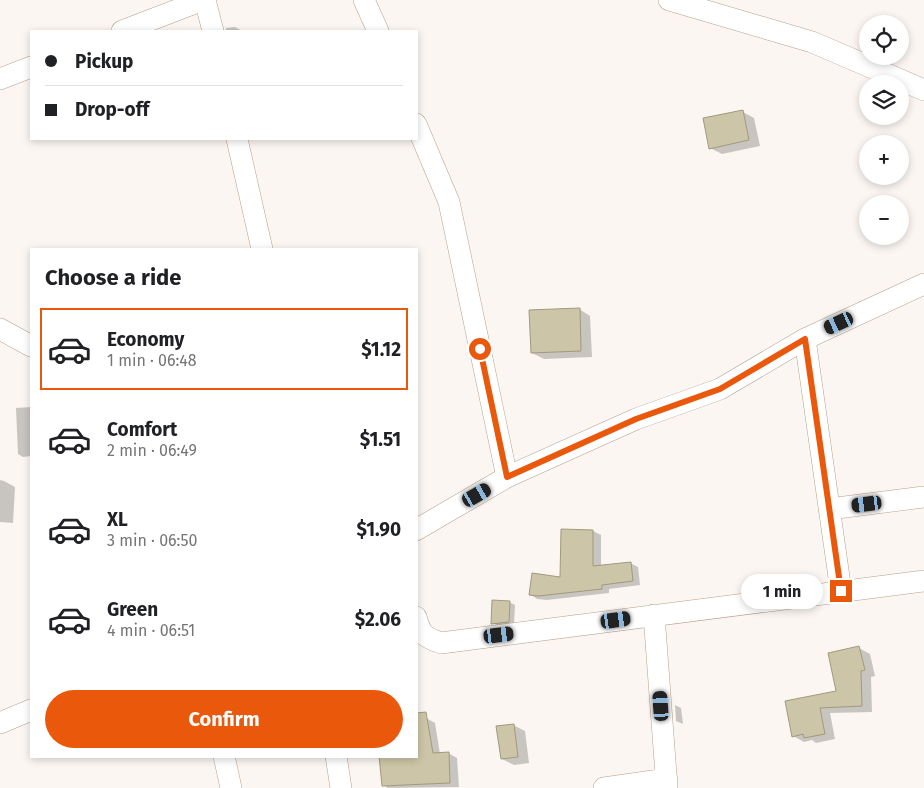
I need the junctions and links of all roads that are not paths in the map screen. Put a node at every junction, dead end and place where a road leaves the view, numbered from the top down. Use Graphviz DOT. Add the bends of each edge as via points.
graph roads {
  1 [pos="204,0"];
  2 [pos="364,0"];
  3 [pos="669,0"];
  4 [pos="125,30"];
  5 [pos="213,30"];
  6 [pos="378,30"];
  7 [pos="30,67"];
  8 [pos="0,79"];
  9 [pos="924,90"];
  10 [pos="418,129"];
  11 [pos="237,140"];
  12 [pos="262,248"];
  13 [pos="924,284"];
  14 [pos="0,329"];
  15 [pos="805,339"];
  16 [pos="30,345"];
  17 [pos="507,477"];
  18 [pos="924,497"];
  19 [pos="830,509"];
  20 [pos="418,529"];
  21 [pos="924,581"];
  22 [pos="841,591"];
  23 [pos="654,614"];
  24 [pos="418,623"];
  25 [pos="30,710"];
  26 [pos="0,723"];
  27 [pos="224,758"];
  28 [pos="336,758"];
  29 [pos="667,783"];
  30 [pos="231,788"];
  31 [pos="341,788"];
  32 [pos="604,788"];
  1 -- 4 [label="street"];
  1 -- 5 [label="street"];
  2 -- 6 [label="street"];
  3 -- 9 [label="street" via="812,42"];
  7 -- 8 [label="street"];
  10 -- 17 [label="street" via="448,202"];
  11 -- 12 [label="street"];
  13 -- 15 [label="street"];
  14 -- 16 [label="street"];
  15 -- 17 [label="street" via="720,389 636,419"];
  15 -- 19 [label="street"];
  17 -- 20 [label="street"];
  18 -- 19 [label="street"];
  19 -- 22 [label="street"];
  21 -- 22 [label="street"];
  22 -- 23 [label="street"];
  23 -- 24 [label="street" via="441,643 426,638"];
  23 -- 29 [label="street"];
  25 -- 26 [label="street"];
  27 -- 30 [label="street"];
  28 -- 31 [label="street"];
  29 -- 32 [label="street"];
}
